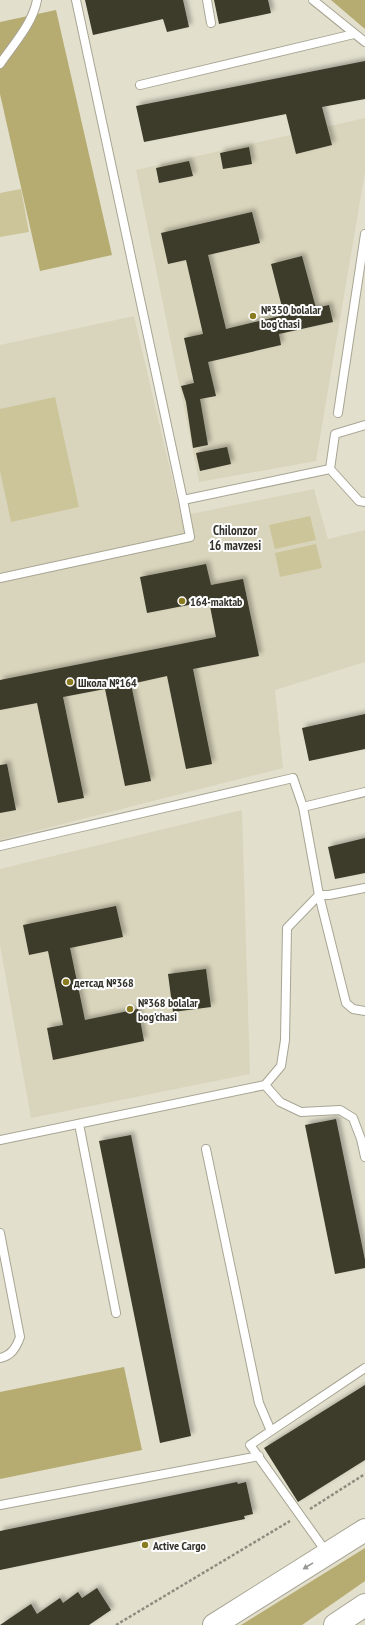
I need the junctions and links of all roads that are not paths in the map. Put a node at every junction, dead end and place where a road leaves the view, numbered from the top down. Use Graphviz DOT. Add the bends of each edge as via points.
graph roads {
  1 [pos="37,0"];
  2 [pos="76,0"];
  3 [pos="207,0"];
  4 [pos="313,0"];
  5 [pos="211,23"];
  6 [pos="354,34"];
  7 [pos="365,42"];
  8 [pos="0,64"];
  9 [pos="140,85"];
  10 [pos="365,234"];
  11 [pos="338,413"];
  12 [pos="365,425"];
  13 [pos="330,469"];
  14 [pos="183,500"];
  15 [pos="365,502"];
  16 [pos="0,578"];
  17 [pos="365,792"];
  18 [pos="303,807"];
  19 [pos="0,846"];
  20 [pos="365,888"];
  21 [pos="319,895"];
  22 [pos="365,1011"];
  23 [pos="265,1085"];
  24 [pos="78,1124"];
  25 [pos="363,1138"];
  26 [pos="0,1140"];
  27 [pos="206,1149"];
  28 [pos="365,1158"];
  29 [pos="0,1233"];
  30 [pos="116,1313"];
  31 [pos="0,1358"];
  32 [pos="365,1368"];
  33 [pos="271,1430"];
  34 [pos="259,1456"];
  35 [pos="0,1505"];
  36 [pos="365,1530"];
  37 [pos="328,1553"];
  38 [pos="365,1605"];
  39 [pos="214,1625"];
  40 [pos="335,1625"];
  1 -- 8 [label="lane" via="36,7 24,28"];
  2 -- 14 [label="lane"];
  3 -- 5 [label="lane"];
  4 -- 6 [label="lane"];
  6 -- 7 [label="lane"];
  6 -- 9 [label="lane"];
  10 -- 11 [label="lane"];
  12 -- 13 [label="lane" via="336,434"];
  13 -- 14 [label="lane"];
  13 -- 15 [label="lane" via="360,501"];
  14 -- 16 [label="lane" via="190,537"];
  17 -- 18 [label="lane"];
  18 -- 19 [label="lane" via="293,778"];
  18 -- 21 [label="lane"];
  20 -- 21 [label="lane"];
  21 -- 22 [label="lane" via="346,1003 353,1009"];
  21 -- 23 [label="lane" via="287,928 285,1040 281,1066"];
  23 -- 24 [label="lane"];
  23 -- 25 [label="lane" via="280,1102 301,1112 340,1110 353,1118"];
  24 -- 26 [label="lane"];
  24 -- 30 [label="lane"];
  25 -- 28 [label="lane"];
  27 -- 33 [label="lane" via="259,1403"];
  29 -- 31 [label="lane" via="20,1337 12,1351 6,1357"];
  32 -- 33 [label="lane"];
  33 -- 34 [label="lane" via="250,1445"];
  34 -- 35 [label="lane"];
  34 -- 37 [label="lane"];
  36 -- 37 [label="street"];
  37 -- 39 [label="street, one-way"];
  38 -- 40 [label="street"];
}
